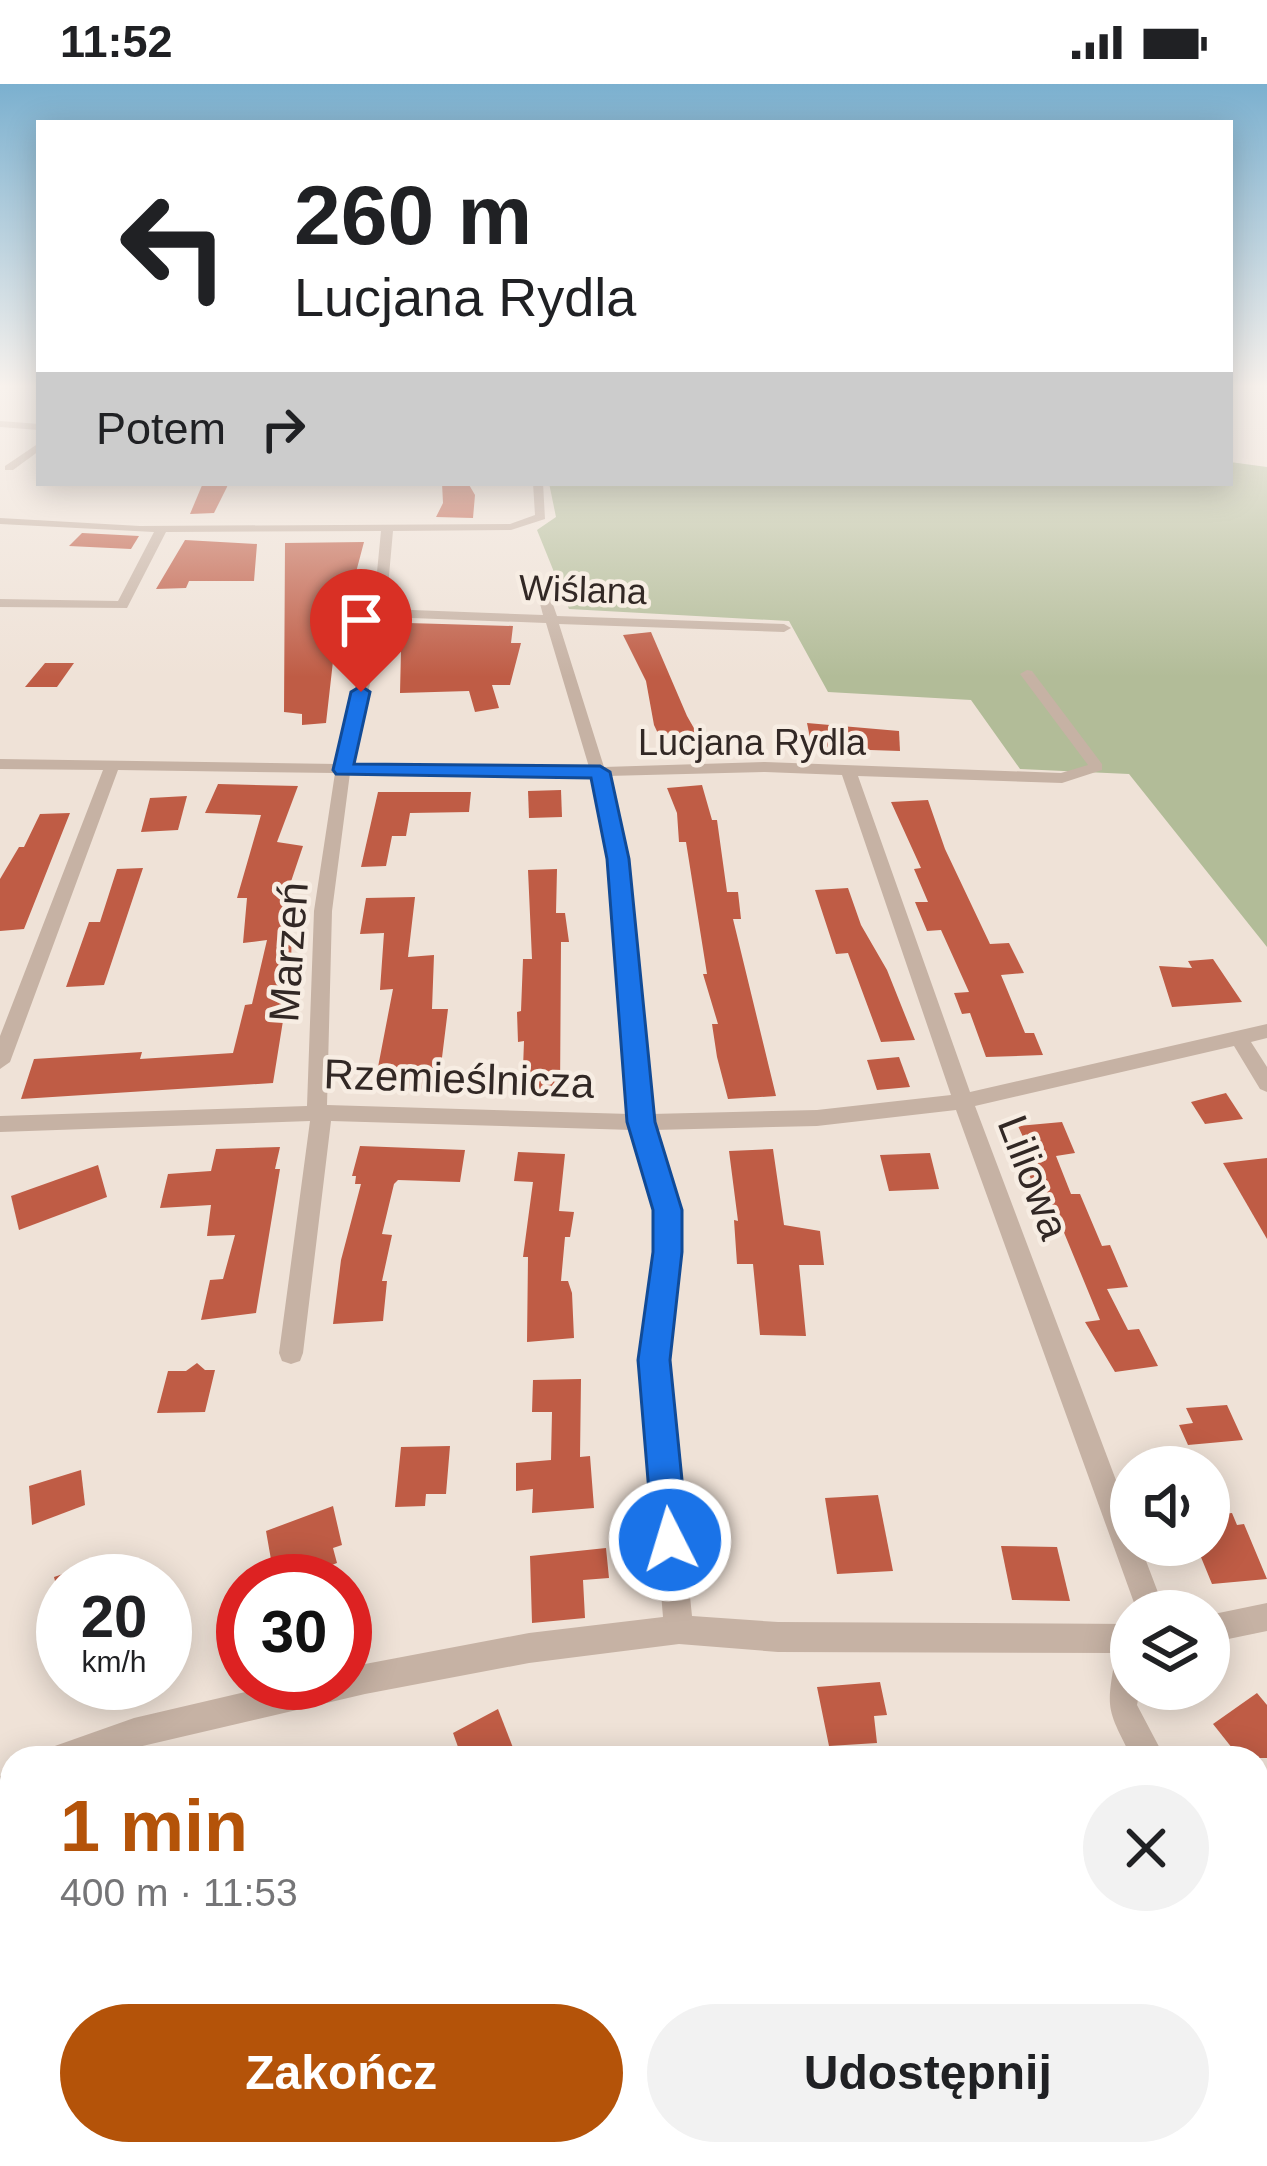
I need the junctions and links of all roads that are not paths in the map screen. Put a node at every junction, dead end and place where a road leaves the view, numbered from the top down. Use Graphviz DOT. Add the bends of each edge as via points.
graph roads {
  1 [pos="539,486"];
  2 [pos="0,521"];
  3 [pos="387,528"];
  4 [pos="162,529"];
  5 [pos="0,603"];
  6 [pos="548,606"];
  7 [pos="379,613"];
  8 [pos="784,628"];
  9 [pos="1027,674"];
  10 [pos="0,764"];
  11 [pos="113,764"];
  12 [pos="848,769"];
  13 [pos="343,770"];
  14 [pos="600,772"];
  15 [pos="1267,1030"];
  16 [pos="1240,1040"];
  17 [pos="0,1062"];
  18 [pos="1267,1084"];
  19 [pos="963,1101"];
  20 [pos="319,1113"];
  21 [pos="641,1122"];
  22 [pos="0,1124"];
  23 [pos="291,1353"];
  24 [pos="1143,1590"];
  25 [pos="1267,1617"];
  26 [pos="1230,1625"];
  27 [pos="679,1630"];
  28 [pos="1110,1639"];
  29 [pos="1124,1710"];
  30 [pos="97,1746"];
  31 [pos="1141,1746"];
  1 -- 3 [label="street" via="544,508 534,522"];
  2 -- 4 [label="street"];
  3 -- 4 [label="street"];
  3 -- 7 [label="street, Marzeń"];
  4 -- 5 [label="street" via="122,605"];
  6 -- 7 [label="street, Wiślana"];
  6 -- 8 [label="street, Wiślana"];
  6 -- 14 [label="street"];
  7 -- 13 [label="street, Marzeń"];
  9 -- 12 [label="street, Lucjana Rydla" via="1097,767 1062,778"];
  10 -- 11 [label="street, Lucjana Rydla"];
  11 -- 13 [label="street, Lucjana Rydla"];
  11 -- 17 [label="street"];
  12 -- 14 [label="street, Lucjana Rydla"];
  12 -- 19 [label="street, Liliowa"];
  13 -- 14 [label="street, Lucjana Rydla"];
  13 -- 20 [label="street, Marzeń" via="322,910"];
  14 -- 21 [label="street" via="618,859"];
  15 -- 16 [label="street, Rzemieślnicza"];
  16 -- 18 [label="street"];
  16 -- 19 [label="street, Rzemieślnicza"];
  19 -- 21 [label="street, Rzemieślnicza" via="817,1118"];
  19 -- 24 [label="street, Liliowa"];
  20 -- 21 [label="street, Rzemieślnicza"];
  20 -- 22 [label="street, Rzemieślnicza"];
  20 -- 23 [label="street, Marzeń"];
  21 -- 27 [label="street" via="667,1210 654,1360"];
  25 -- 26 [label="street"];
  27 -- 28 [label="street"];
  27 -- 30 [label="street" via="365,1679"];
  29 -- 31 [label="street"];
}
